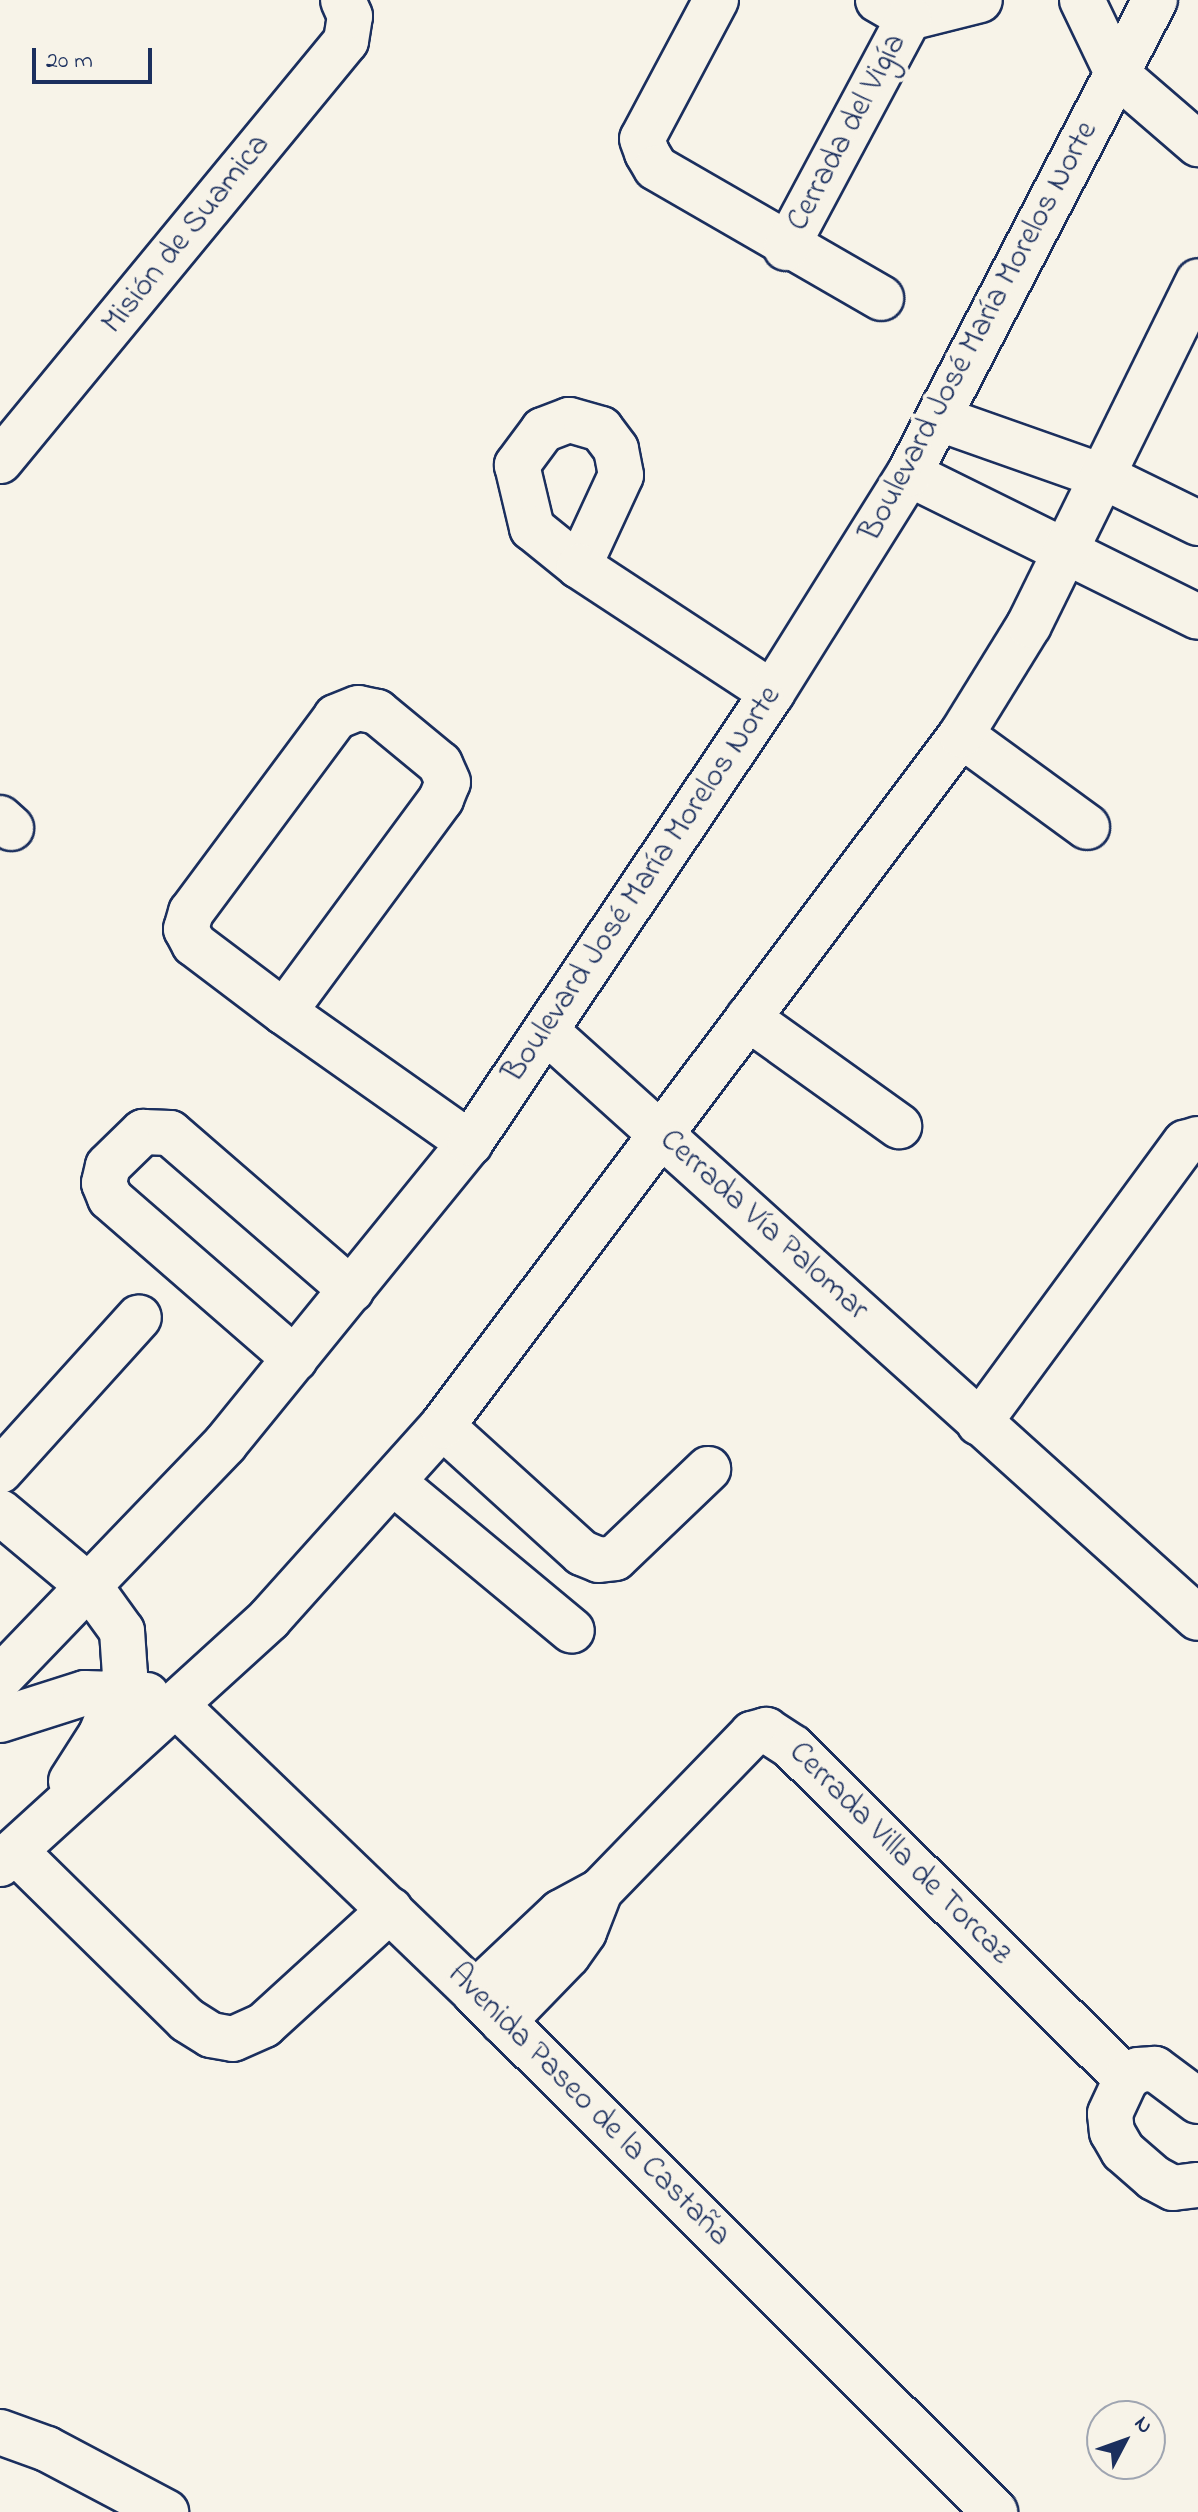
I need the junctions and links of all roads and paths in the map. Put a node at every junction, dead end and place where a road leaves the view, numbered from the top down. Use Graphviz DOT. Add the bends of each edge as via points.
graph roads {
  1 [pos="343,0"];
  2 [pos="716,0"];
  3 [pos="980,0"];
  4 [pos="1082,0"];
  5 [pos="1155,0"];
  6 [pos="893,9"];
  7 [pos="1118,75"];
  8 [pos="1198,144"];
  9 [pos="786,248"];
  10 [pos="1198,281"];
  11 [pos="881,298"];
  12 [pos="940,419"];
  13 [pos="0,461"];
  14 [pos="909,474"];
  15 [pos="1102,476"];
  16 [pos="1198,523"];
  17 [pos="1066,549"];
  18 [pos="579,566"];
  19 [pos="1198,617"];
  20 [pos="772,693"];
  21 [pos="961,735"];
  22 [pos="1087,827"];
  23 [pos="284,1012"];
  24 [pos="748,1018"];
  25 [pos="546,1031"];
  26 [pos="899,1126"];
  27 [pos="661,1135"];
  28 [pos="1198,1139"];
  29 [pos="470,1143"];
  30 [pos="351,1290"];
  31 [pos="139,1317"];
  32 [pos="295,1359"];
  33 [pos="979,1423"];
  34 [pos="442,1426"];
  35 [pos="708,1469"];
  36 [pos="0,1471"];
  37 [pos="394,1483"];
  38 [pos="0,1512"];
  39 [pos="91,1588"];
  40 [pos="1198,1618"];
  41 [pos="572,1631"];
  42 [pos="0,1678"];
  43 [pos="122,1692"];
  44 [pos="176,1705"];
  45 [pos="0,1720"];
  46 [pos="18,1848"];
  47 [pos="390,1910"];
  48 [pos="489,2008"];
  49 [pos="1126,2079"];
  50 [pos="1198,2101"];
  51 [pos="1198,2185"];
  52 [pos="0,2432"];
  53 [pos="166,2512"];
  54 [pos="995,2512"];
  1 -- 13 [label="street, Misión de Suamica" via="350,16 346,41"];
  2 -- 9 [label="street, Cerrada del Vigía" via="642,139 656,168"];
  3 -- 6 [label="street, Cerrada del Vigía"];
  4 -- 7 [label="street"];
  5 -- 7 [label="street, Boulevard José María Morelos Norte"];
  6 -- 9 [label="street, Cerrada del Vigía"];
  7 -- 8 [label="street"];
  7 -- 12 [label="street, Boulevard José María Morelos Norte"];
  9 -- 11 [label="street, Cerrada del Vigía"];
  10 -- 15 [label="street"];
  12 -- 14 [label="street, Boulevard José María Morelos Norte"];
  12 -- 15 [label="street"];
  14 -- 17 [label="street"];
  14 -- 20 [label="street, Boulevard José María Morelos Norte"];
  15 -- 16 [label="street"];
  15 -- 17 [label="street"];
  17 -- 19 [label="street"];
  17 -- 21 [label="street" via="1029,625"];
  18 -- 20 [label="street"];
  20 -- 25 [label="street, Boulevard José María Morelos Norte"];
  21 -- 22 [label="street"];
  21 -- 24 [label="street"];
  23 -- 23 [label="street" via="194,944 186,929 188,920 336,717 358,708 377,712 440,764 448,782 441,799"];
  23 -- 29 [label="street"];
  24 -- 26 [label="street"];
  24 -- 27 [label="street"];
  25 -- 27 [label="street, Cerrada Vía Palomar"];
  25 -- 29 [label="street, Boulevard José María Morelos Norte"];
  27 -- 33 [label="street, Cerrada Vía Palomar" via="791,1247"];
  27 -- 34 [label="street"];
  28 -- 33 [label="street" via="1185,1143"];
  29 -- 30 [label="street, Boulevard José María Morelos Norte"];
  30 -- 32 [label="street, Boulevard José María Morelos Norte"];
  30 -- 32 [label="street" via="170,1133 143,1132 108,1166 104,1183 110,1198"];
  31 -- 36 [label="street"];
  32 -- 39 [label="street, Boulevard José María Morelos Norte" via="225,1444"];
  33 -- 40 [label="street, Cerrada Vía Palomar"];
  34 -- 35 [label="street" via="582,1553 599,1560 615,1558"];
  34 -- 37 [label="street"];
  37 -- 41 [label="street"];
  37 -- 44 [label="street" via="269,1619"];
  38 -- 39 [label="street"];
  39 -- 42 [label="street, Boulevard José María Morelos Norte"];
  39 -- 43 [label="street" via="122,1631"];
  43 -- 44 [label="street"];
  43 -- 45 [label="street" via="85,1693"];
  43 -- 46 [label="street" via="101,1734"];
  44 -- 46 [label="street"];
  44 -- 47 [label="street, Avenida Paseo de la Castaña"];
  46 -- 47 [label="street" via="187,2020 211,2035 233,2039 264,2025"];
  47 -- 48 [label="street, Avenida Paseo de la Castaña"];
  48 -- 49 [label="street, Cerrada Villa de Torcaz" via="561,1912 600,1891 752,1734 766,1730 792,1747"];
  48 -- 54 [label="street, Avenida Paseo de la Castaña"];
  49 -- 50 [label="street" via="1138,2070 1155,2069"];
  49 -- 51 [label="street" via="1110,2114 1112,2132 1123,2151 1173,2188"];
  52 -- 53 [label="street" via="47,2449"];
}
